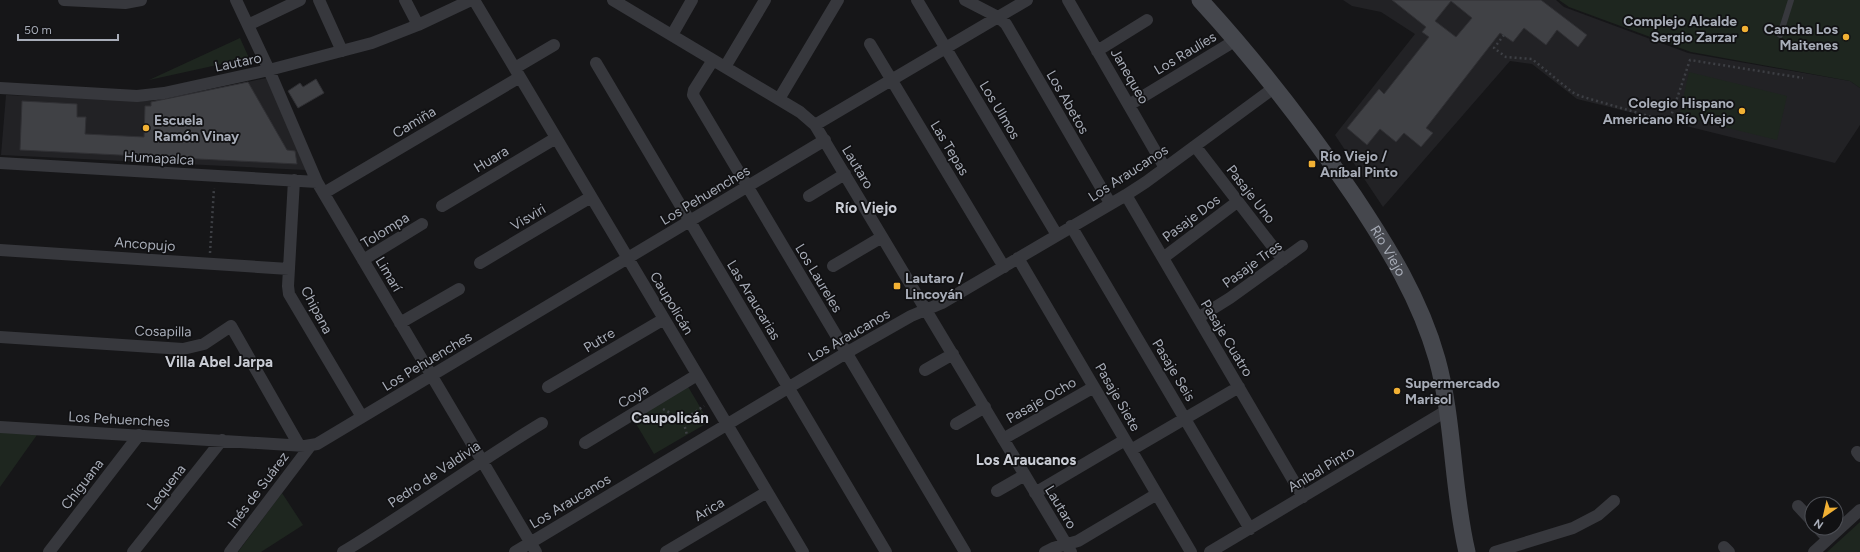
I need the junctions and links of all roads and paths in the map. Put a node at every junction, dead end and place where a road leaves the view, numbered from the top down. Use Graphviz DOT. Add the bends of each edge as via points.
graph roads {
  1 [pos="64,0"];
  2 [pos="140,0"];
  3 [pos="236,0"];
  4 [pos="300,0"];
  5 [pos="319,0"];
  6 [pos="405,0"];
  7 [pos="471,0"];
  8 [pos="474,0"];
  9 [pos="692,0"];
  10 [pos="765,0"];
  11 [pos="838,0"];
  12 [pos="917,0"];
  13 [pos="965,0"];
  14 [pos="1026,0"];
  15 [pos="1068,0"];
  16 [pos="1200,0"];
  17 [pos="1791,0"];
  18 [pos="616,1"];
  19 [pos="998,17"];
  20 [pos="1147,20"];
  21 [pos="248,25"];
  22 [pos="418,25"];
  23 [pos="672,35"];
  24 [pos="1504,35"];
  25 [pos="1780,35"];
  26 [pos="1236,40"];
  27 [pos="870,44"];
  28 [pos="554,45"];
  29 [pos="946,48"];
  30 [pos="342,50"];
  31 [pos="1097,51"];
  32 [pos="713,60"];
  33 [pos="596,63"];
  34 [pos="726,67"];
  35 [pos="269,70"];
  36 [pos="517,73"];
  37 [pos="1803,78"];
  38 [pos="892,80"];
  39 [pos="1275,87"];
  40 [pos="0,88"];
  41 [pos="779,99"];
  42 [pos="1129,105"];
  43 [pos="815,125"];
  44 [pos="556,138"];
  45 [pos="825,140"];
  46 [pos="1195,146"];
  47 [pos="0,163"];
  48 [pos="1165,168"];
  49 [pos="845,174"];
  50 [pos="214,176"];
  51 [pos="294,180"];
  52 [pos="317,182"];
  53 [pos="748,186"];
  54 [pos="324,193"];
  55 [pos="1126,195"];
  56 [pos="591,196"];
  57 [pos="809,196"];
  58 [pos="1237,202"];
  59 [pos="1110,203"];
  60 [pos="442,206"];
  61 [pos="690,221"];
  62 [pos="422,224"];
  63 [pos="1071,226"];
  64 [pos="1057,235"];
  65 [pos="882,237"];
  66 [pos="1302,246"];
  67 [pos="0,250"];
  68 [pos="628,258"];
  69 [pos="1018,258"];
  70 [pos="1163,258"];
  71 [pos="363,260"];
  72 [pos="1283,260"];
  73 [pos="480,263"];
  74 [pos="209,264"];
  75 [pos="833,266"];
  76 [pos="1004,267"];
  77 [pos="289,269"];
  78 [pos="459,289"];
  79 [pos="926,310"];
  80 [pos="1198,318"];
  81 [pos="664,319"];
  82 [pos="400,323"];
  83 [pos="0,337"];
  84 [pos="846,353"];
  85 [pos="952,354"];
  86 [pos="925,370"];
  87 [pos="697,375"];
  88 [pos="431,376"];
  89 [pos="789,387"];
  90 [pos="1094,387"];
  91 [pos="1239,387"];
  92 [pos="548,388"];
  93 [pos="713,401"];
  94 [pos="651,403"];
  95 [pos="985,407"];
  96 [pos="1446,411"];
  97 [pos="362,418"];
  98 [pos="1185,419"];
  99 [pos="683,420"];
  100 [pos="542,423"];
  101 [pos="727,424"];
  102 [pos="956,424"];
  103 [pos="0,427"];
  104 [pos="139,435"];
  105 [pos="1003,439"];
  106 [pos="222,440"];
  107 [pos="584,443"];
  108 [pos="305,445"];
  109 [pos="1128,445"];
  110 [pos="690,447"];
  111 [pos="481,461"];
  112 [pos="1025,475"];
  113 [pos="997,491"];
  114 [pos="767,492"];
  115 [pos="1036,493"];
  116 [pos="1157,494"];
  117 [pos="1304,497"];
  118 [pos="1614,501"];
  119 [pos="1798,506"];
  120 [pos="1860,510"];
  121 [pos="1804,512"];
  122 [pos="1250,528"];
  123 [pos="1825,536"];
  124 [pos="1828,539"];
  125 [pos="533,547"];
  126 [pos="1069,548"];
  127 [pos="49,552"];
  128 [pos="133,552"];
  129 [pos="230,552"];
  130 [pos="343,552"];
  131 [pos="515,552"];
  132 [pos="666,552"];
  133 [pos="803,552"];
  134 [pos="886,552"];
  135 [pos="965,552"];
  136 [pos="1046,552"];
  137 [pos="1191,552"];
  138 [pos="1210,552"];
  139 [pos="1467,552"];
  140 [pos="1494,552"];
  141 [pos="1814,552"];
  1 -- 2 [label="street" via="125,4"];
  3 -- 21 [label="street, Limarí"];
  4 -- 21 [label="street"];
  5 -- 30 [label="street"];
  6 -- 22 [label="street"];
  7 -- 22 [label="street, Lautaro"];
  8 -- 36 [label="street, Caupolicán"];
  9 -- 23 [label="street"];
  10 -- 34 [label="street"];
  11 -- 41 [label="street"];
  12 -- 29 [label="street, Los Ulmos"];
  13 -- 19 [label="street"];
  14 -- 19 [label="street"];
  15 -- 31 [label="street, Janequeo"];
  16 -- 26 [label="main road, Río Viejo"];
  17 -- 25 [label="lane"];
  18 -- 23 [label="street, Lautaro"];
  19 -- 29 [label="street"];
  19 -- 59 [label="street, Los Abetos" via="1006,24"];
  20 -- 31 [label="street"];
  21 -- 35 [label="street, Limarí"];
  22 -- 30 [label="street, Lautaro" via="372,43"];
  23 -- 32 [label="street, Lautaro"];
  24 -- 37 [label="path" via="1494,48 1506,57 1532,59 1572,92 1669,122 1690,60"];
  26 -- 39 [label="main road, Río Viejo"];
  26 -- 42 [label="street, Los Raulíes"];
  27 -- 38 [label="street, Las Tepas"];
  28 -- 36 [label="street"];
  29 -- 38 [label="street"];
  29 -- 64 [label="street, Los Ulmos"];
  30 -- 35 [label="street, Lautaro"];
  31 -- 42 [label="street, Janequeo"];
  32 -- 34 [label="street, Lautaro"];
  32 -- 53 [label="street, Los Laureles" via="693,95"];
  33 -- 61 [label="street, Las Araucarias"];
  34 -- 41 [label="street, Lautaro"];
  35 -- 40 [label="street, Lautaro" via="152,95"];
  35 -- 52 [label="street, Limarí"];
  36 -- 44 [label="street, Caupolicán"];
  36 -- 54 [label="street, Camiña"];
  38 -- 43 [label="street"];
  38 -- 76 [label="street, Las Tepas"];
  39 -- 46 [label="street, Los Araucanos"];
  39 -- 96 [label="main road, Río Viejo" via="1312,135 1393,257 1426,323 1442,378"];
  41 -- 43 [label="street, Lautaro"];
  42 -- 48 [label="street, Janequeo"];
  43 -- 45 [label="street, Lautaro"];
  44 -- 56 [label="street, Caupolicán"];
  44 -- 60 [label="street, Huara"];
  45 -- 49 [label="street, Lautaro"];
  45 -- 53 [label="street, Los Pehuenches"];
  46 -- 48 [label="street, Los Araucanos"];
  46 -- 58 [label="street, Pasaje Uno"];
  47 -- 50 [label="street, Humapalca"];
  48 -- 55 [label="street, Los Araucanos"];
  49 -- 57 [label="street"];
  49 -- 65 [label="street, Lautaro"];
  50 -- 51 [label="street, Humapalca"];
  50 -- 74 [label="path"];
  51 -- 52 [label="street, Humapalca"];
  51 -- 77 [label="street, Chipana"];
  52 -- 54 [label="street, Limarí"];
  53 -- 61 [label="street, Los Pehuenches"];
  53 -- 84 [label="street, Los Laureles"];
  54 -- 71 [label="street, Limarí"];
  55 -- 59 [label="street, Los Araucanos"];
  55 -- 70 [label="street, Pasaje Cuatro"];
  56 -- 68 [label="street, Caupolicán"];
  56 -- 73 [label="street, Visviri"];
  58 -- 70 [label="street, Pasaje Dos"];
  58 -- 72 [label="street, Pasaje Uno"];
  59 -- 63 [label="street, Los Araucanos"];
  61 -- 68 [label="street, Los Pehuenches"];
  61 -- 89 [label="street, Las Araucarias"];
  62 -- 71 [label="street, Tolompa"];
  63 -- 64 [label="street, Los Araucanos"];
  63 -- 98 [label="street, Pasaje Seis"];
  64 -- 69 [label="street, Los Araucanos"];
  65 -- 75 [label="street"];
  65 -- 79 [label="street, Lautaro"];
  66 -- 72 [label="street, Pasaje Tres"];
  67 -- 74 [label="street, Ancopujo"];
  68 -- 81 [label="street, Caupolicán"];
  68 -- 88 [label="street, Los Pehuenches"];
  69 -- 76 [label="street, Los Araucanos"];
  69 -- 90 [label="street, Pasaje Siete"];
  70 -- 80 [label="street, Pasaje Cuatro"];
  71 -- 82 [label="street, Limarí"];
  72 -- 80 [label="street, Pasaje Tres"];
  74 -- 77 [label="street, Ancopujo"];
  76 -- 79 [label="street, Los Araucanos" via="942,304"];
  77 -- 97 [label="street, Chipana" via="288,286 292,300"];
  78 -- 82 [label="street"];
  79 -- 84 [label="street, Los Araucanos"];
  79 -- 85 [label="street, Lautaro"];
  80 -- 91 [label="street, Pasaje Cuatro"];
  81 -- 87 [label="street, Caupolicán"];
  81 -- 92 [label="street, Putre"];
  82 -- 88 [label="street, Limarí"];
  83 -- 108 [label="street, Cosapilla" via="183,349 204,344 231,326"];
  84 -- 89 [label="street, Los Araucanos"];
  84 -- 135 [label="street, Los Laureles"];
  85 -- 86 [label="street"];
  85 -- 95 [label="street, Lautaro"];
  87 -- 93 [label="street, Caupolicán"];
  87 -- 94 [label="street, Coya"];
  88 -- 97 [label="street, Los Pehuenches"];
  88 -- 111 [label="street, Limarí"];
  89 -- 101 [label="street, Los Araucanos"];
  89 -- 134 [label="street, Las Araucarias"];
  90 -- 105 [label="street, Pasaje Ocho"];
  90 -- 109 [label="street, Pasaje Siete"];
  91 -- 98 [label="street"];
  91 -- 117 [label="street, Pasaje Cuatro"];
  93 -- 99 [label="path"];
  93 -- 101 [label="street, Caupolicán"];
  94 -- 99 [label="path"];
  94 -- 107 [label="street, Coya"];
  95 -- 102 [label="street"];
  95 -- 105 [label="street, Lautaro"];
  96 -- 117 [label="street, Aníbal Pinto"];
  96 -- 139 [label="main road, Río Viejo"];
  97 -- 108 [label="street, Los Pehuenches" via="324,441"];
  98 -- 109 [label="street"];
  98 -- 122 [label="street, Pasaje Seis"];
  99 -- 110 [label="path"];
  100 -- 111 [label="street, Pedro de Valdivia"];
  101 -- 110 [label="street, Los Araucanos"];
  101 -- 114 [label="street, Caupolicán"];
  103 -- 104 [label="street, Los Pehuenches"];
  104 -- 106 [label="street, Los Pehuenches"];
  104 -- 127 [label="street, Chiguana"];
  105 -- 112 [label="street, Lautaro"];
  106 -- 108 [label="street, Los Pehuenches"];
  106 -- 128 [label="street, Lequena"];
  108 -- 129 [label="street, Inés de Suárez"];
  109 -- 115 [label="street"];
  109 -- 116 [label="street, Pasaje Siete"];
  110 -- 125 [label="street, Los Araucanos"];
  111 -- 125 [label="street, Limarí"];
  111 -- 130 [label="street, Pedro de Valdivia"];
  112 -- 113 [label="street"];
  112 -- 115 [label="street, Lautaro"];
  114 -- 132 [label="street, Arica"];
  114 -- 133 [label="street, Caupolicán"];
  115 -- 126 [label="street, Lautaro"];
  116 -- 126 [label="street"];
  116 -- 137 [label="street, Pasaje Siete"];
  117 -- 122 [label="street, Aníbal Pinto"];
  118 -- 140 [label="street" via="1598,515 1573,528"];
  119 -- 121 [label="street"];
  120 -- 124 [label="street"];
  122 -- 138 [label="street, Aníbal Pinto"];
  123 -- 124 [label="street"];
  124 -- 141 [label="street"];
  125 -- 131 [label="street, Los Araucanos"];
  126 -- 136 [label="street"];
}
